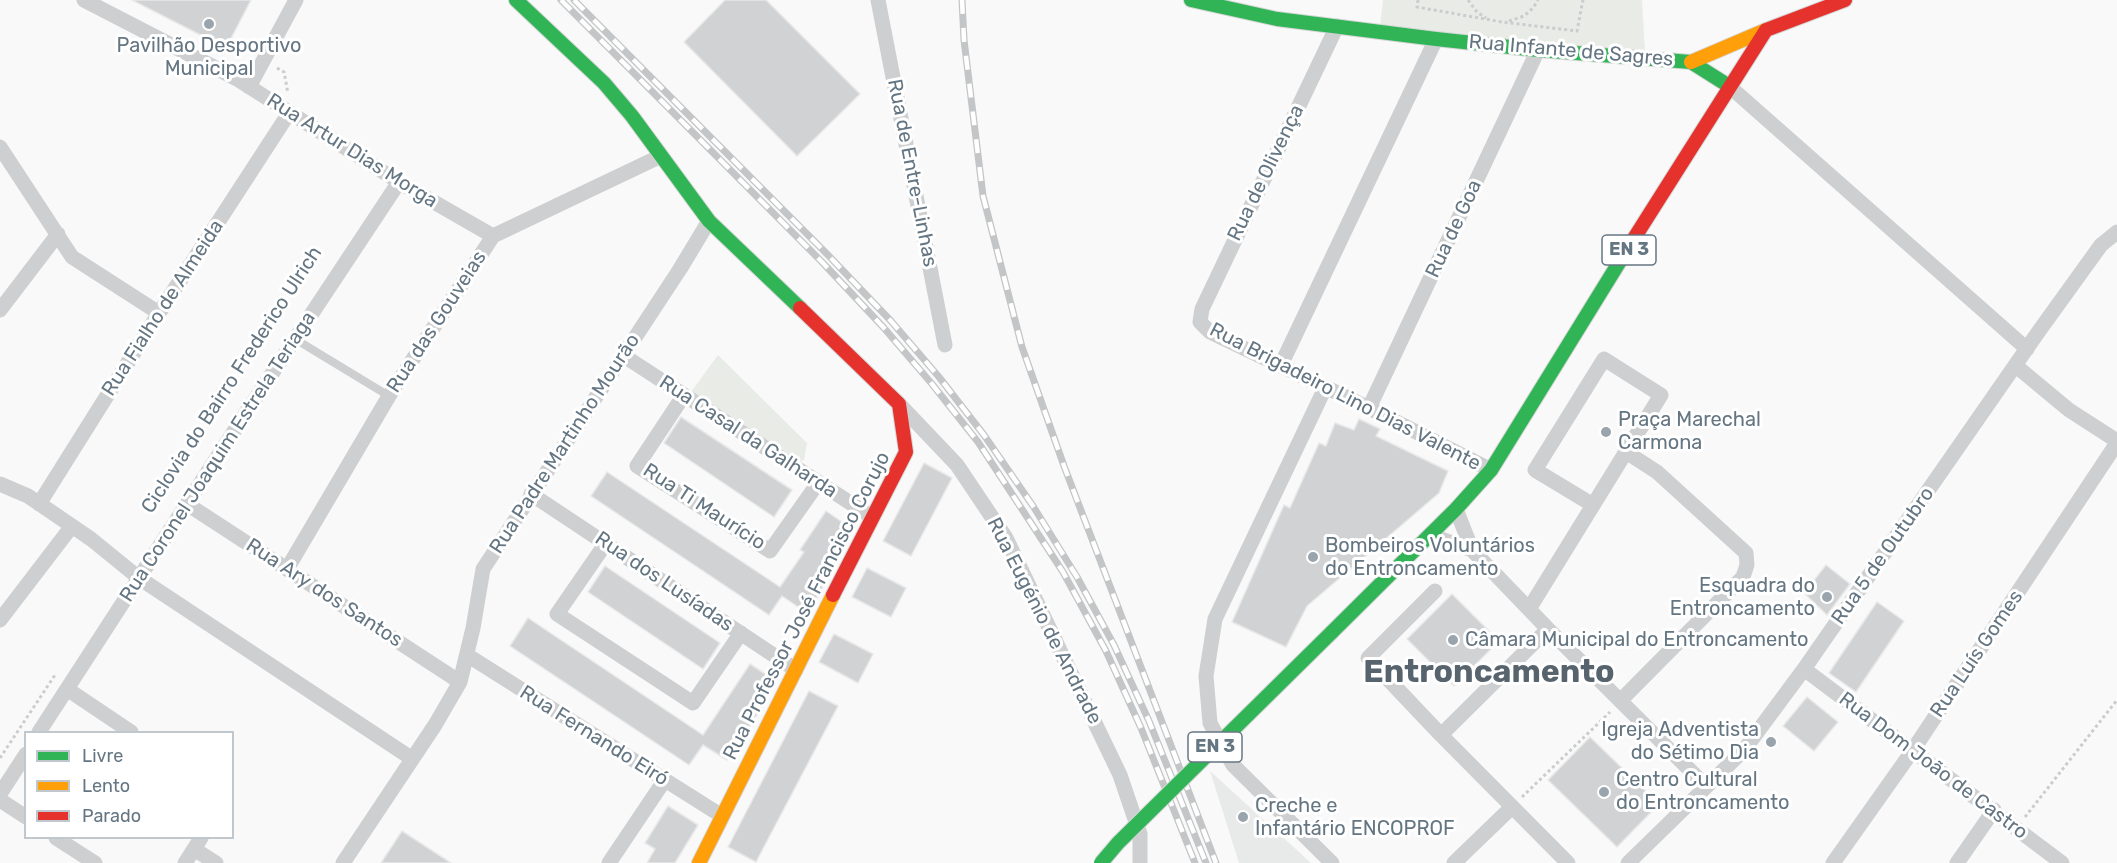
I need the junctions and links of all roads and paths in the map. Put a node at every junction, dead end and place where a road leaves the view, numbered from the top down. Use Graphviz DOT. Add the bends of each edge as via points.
graph roads {
  1 [pos="84,0"];
  2 [pos="296,0"];
  3 [pos="516,0"];
  4 [pos="878,0"];
  5 [pos="1191,0"];
  6 [pos="1418,0"];
  7 [pos="1468,0"];
  8 [pos="1538,0"];
  9 [pos="1583,0"];
  10 [pos="1845,0"];
  11 [pos="1488,19"];
  12 [pos="1502,22"];
  13 [pos="1337,26"];
  14 [pos="1766,30"];
  15 [pos="1436,39"];
  16 [pos="1538,50"];
  17 [pos="263,61"];
  18 [pos="1691,62"];
  19 [pos="1729,86"];
  20 [pos="249,87"];
  21 [pos="289,106"];
  22 [pos="0,147"];
  23 [pos="661,156"];
  24 [pos="399,182"];
  25 [pos="709,221"];
  26 [pos="2117,232"];
  27 [pos="57,234"];
  28 [pos="493,236"];
  29 [pos="0,310"];
  30 [pos="159,313"];
  31 [pos="1200,322"];
  32 [pos="295,339"];
  33 [pos="945,345"];
  34 [pos="2027,349"];
  35 [pos="624,356"];
  36 [pos="1281,365"];
  37 [pos="2016,366"];
  38 [pos="1325,387"];
  39 [pos="684,395"];
  40 [pos="389,396"];
  41 [pos="899,404"];
  42 [pos="1369,408"];
  43 [pos="2117,442"];
  44 [pos="1626,452"];
  45 [pos="1491,471"];
  46 [pos="818,483"];
  47 [pos="0,484"];
  48 [pos="531,494"];
  49 [pos="39,504"];
  50 [pos="187,504"];
  51 [pos="1593,505"];
  52 [pos="1456,509"];
  53 [pos="872,518"];
  54 [pos="72,526"];
  55 [pos="1430,535"];
  56 [pos="606,543"];
  57 [pos="1472,550"];
  58 [pos="287,569"];
  59 [pos="139,578"];
  60 [pos="1435,591"];
  61 [pos="1529,609"];
  62 [pos="0,620"];
  63 [pos="1548,629"];
  64 [pos="741,633"];
  65 [pos="466,655"];
  66 [pos="1804,669"];
  67 [pos="796,670"];
  68 [pos="57,673"];
  69 [pos="460,682"];
  70 [pos="67,689"];
  71 [pos="1622,700"];
  72 [pos="2117,700"];
  73 [pos="40,731"];
  74 [pos="130,731"];
  75 [pos="1441,735"];
  76 [pos="1913,750"];
  77 [pos="24,757"];
  78 [pos="0,758"];
  79 [pos="411,758"];
  80 [pos="664,781"];
  81 [pos="1706,786"];
  82 [pos="0,794"];
  83 [pos="0,800"];
  84 [pos="1512,807"];
  85 [pos="1994,810"];
  86 [pos="24,816"];
  87 [pos="722,816"];
  88 [pos="2017,828"];
  89 [pos="59,839"];
  90 [pos="198,843"];
  91 [pos="95,863"];
  92 [pos="185,863"];
  93 [pos="216,863"];
  94 [pos="343,863"];
  95 [pos="609,863"];
  96 [pos="699,863"];
  97 [pos="1101,863"];
  98 [pos="1140,863"];
  99 [pos="1332,863"];
  100 [pos="1454,863"];
  101 [pos="1568,863"];
  102 [pos="1628,863"];
  103 [pos="1833,863"];
  104 [pos="1957,863"];
  105 [pos="2062,863"];
  1 -- 20 [label="street, Rua Artur Dias Morga"];
  2 -- 17 [label="street"];
  3 -- 23 [label="street" via="604,83"];
  4 -- 33 [label="street, Rua de Entre-Linhas"];
  5 -- 13 [label="street, Rua Infante de Sagres" via="1277,19"];
  6 -- 11 [label="path" via="1417,7"];
  7 -- 11 [label="path"];
  8 -- 12 [label="path" via="1524,16"];
  9 -- 12 [label="path" via="1577,31"];
  10 -- 14 [label="street"];
  11 -- 12 [label="path"];
  13 -- 15 [label="street, Rua Infante de Sagres"];
  13 -- 31 [label="street, Rua de Olivença" via="1202,309"];
  14 -- 18 [label="street"];
  14 -- 19 [label="street, EN 3"];
  15 -- 16 [label="street, Rua Infante de Sagres"];
  15 -- 36 [label="street"];
  16 -- 18 [label="street, Rua Infante de Sagres"];
  16 -- 42 [label="street, Rua de Goa"];
  17 -- 20 [label="street"];
  17 -- 21 [label="path" via="284,72"];
  18 -- 19 [label="street, Rua Infante de Sagres"];
  19 -- 34 [label="street, Rua Infante de Sagres"];
  19 -- 45 [label="street, EN 3"];
  20 -- 21 [label="street, Rua Artur Dias Morga"];
  21 -- 24 [label="street, Rua Artur Dias Morga"];
  21 -- 30 [label="street, Rua Fialho de Almeida"];
  22 -- 27 [label="street"];
  23 -- 25 [label="street"];
  23 -- 28 [label="street, Rua das Gouveias"];
  24 -- 28 [label="street, Rua Artur Dias Morga"];
  24 -- 32 [label="street, Rua Coronel Joaquim Estrela Teriaga"];
  25 -- 35 [label="street, Rua Padre Martinho Mourão"];
  25 -- 41 [label="street"];
  26 -- 34 [label="street, Rua 5 de Outubro" via="2101,245"];
  27 -- 29 [label="street"];
  27 -- 30 [label="street" via="72,257"];
  28 -- 40 [label="street, Rua das Gouveias"];
  30 -- 49 [label="street, Rua Fialho de Almeida"];
  31 -- 36 [label="street, Rua Brigadeiro Lino Dias Valente" via="1210,332"];
  32 -- 40 [label="lane"];
  32 -- 50 [label="street, Rua Coronel Joaquim Estrela Teriaga"];
  34 -- 37 [label="street, Rua 5 de Outubro"];
  35 -- 39 [label="street, Rua Casal da Galharda"];
  35 -- 48 [label="street, Rua Padre Martinho Mourão"];
  36 -- 38 [label="street, Rua Brigadeiro Lino Dias Valente"];
  37 -- 43 [label="street" via="2069,410"];
  37 -- 66 [label="street, Rua 5 de Outubro"];
  38 -- 42 [label="street, Rua Brigadeiro Lino Dias Valente"];
  38 -- 99 [label="street" via="1215,619 1206,676 1210,723 1233,765"];
  39 -- 46 [label="street, Rua Casal da Galharda"];
  39 -- 46 [label="street, Rua Ti Maurício" via="637,466 770,551"];
  40 -- 58 [label="street, Rua das Gouveias"];
  41 -- 53 [label="street, Rua Professor José Francisco Corujo" via="906,452"];
  41 -- 98 [label="street, Rua Eugénio de Andrade" via="957,465 1006,538 1120,775 1140,834"];
  42 -- 45 [label="street, Rua Brigadeiro Lino Dias Valente"];
  43 -- 76 [label="street, Rua Luís Gomes"];
  44 -- 51 [label="street"];
  44 -- 51 [label="street" via="1661,395 1604,359 1535,470"];
  44 -- 71 [label="street" via="1657,472 1746,553 1747,565 1743,577"];
  45 -- 52 [label="street, EN 3"];
  46 -- 53 [label="street, Rua Casal da Galharda"];
  47 -- 49 [label="street"];
  48 -- 56 [label="street, Rua dos Lusíadas"];
  48 -- 65 [label="street, Rua Padre Martinho Mourão" via="483,569"];
  49 -- 54 [label="street"];
  50 -- 58 [label="street, Rua Ary dos Santos"];
  50 -- 59 [label="street, Rua Coronel Joaquim Estrela Teriaga"];
  51 -- 61 [label="street"];
  52 -- 55 [label="street, EN 3"];
  52 -- 57 [label="street"];
  53 -- 67 [label="street, Rua Professor José Francisco Corujo"];
  54 -- 59 [label="street"];
  54 -- 62 [label="street"];
  55 -- 57 [label="street"];
  55 -- 97 [label="street, EN 3, bridge"];
  56 -- 64 [label="street, Rua dos Lusíadas"];
  56 -- 64 [label="street" via="557,614 693,703"];
  57 -- 61 [label="street"];
  58 -- 69 [label="street, Rua Ary dos Santos"];
  59 -- 70 [label="street, Rua Coronel Joaquim Estrela Teriaga"];
  59 -- 79 [label="street"];
  60 -- 75 [label="street" via="1368,658"];
  61 -- 63 [label="street"];
  63 -- 71 [label="street"];
  63 -- 75 [label="street"];
  64 -- 67 [label="street, Rua dos Lusíadas"];
  65 -- 69 [label="street, Rua Padre Martinho Mourão"];
  65 -- 80 [label="street, Rua Fernando Eiró"];
  66 -- 76 [label="street, Rua Dom João de Castro"];
  66 -- 81 [label="street, Rua 5 de Outubro" via="1744,750"];
  67 -- 87 [label="street, Rua Professor José Francisco Corujo"];
  68 -- 78 [label="path"];
  69 -- 79 [label="street, Rua Padre Martinho Mourão"];
  70 -- 73 [label="street, Rua Coronel Joaquim Estrela Teriaga"];
  70 -- 74 [label="street"];
  71 -- 81 [label="street"];
  71 -- 84 [label="path"];
  72 -- 88 [label="path"];
  75 -- 84 [label="street"];
  76 -- 85 [label="street, Rua Dom João de Castro"];
  76 -- 103 [label="street, Rua Luís Gomes"];
  77 -- 82 [label="street"];
  79 -- 94 [label="street, Rua Padre Martinho Mourão"];
  80 -- 87 [label="street, Rua Fernando Eiró"];
  80 -- 95 [label="street"];
  81 -- 102 [label="street, Rua 5 de Outubro"];
  83 -- 86 [label="street"];
  84 -- 100 [label="street"];
  84 -- 101 [label="street"];
  85 -- 88 [label="street, Rua Dom João de Castro"];
  85 -- 104 [label="street"];
  87 -- 96 [label="street, Rua Professor José Francisco Corujo"];
  88 -- 105 [label="street, Rua Dom João de Castro"];
  89 -- 91 [label="street"];
  90 -- 92 [label="street"];
  90 -- 93 [label="street"];
}
